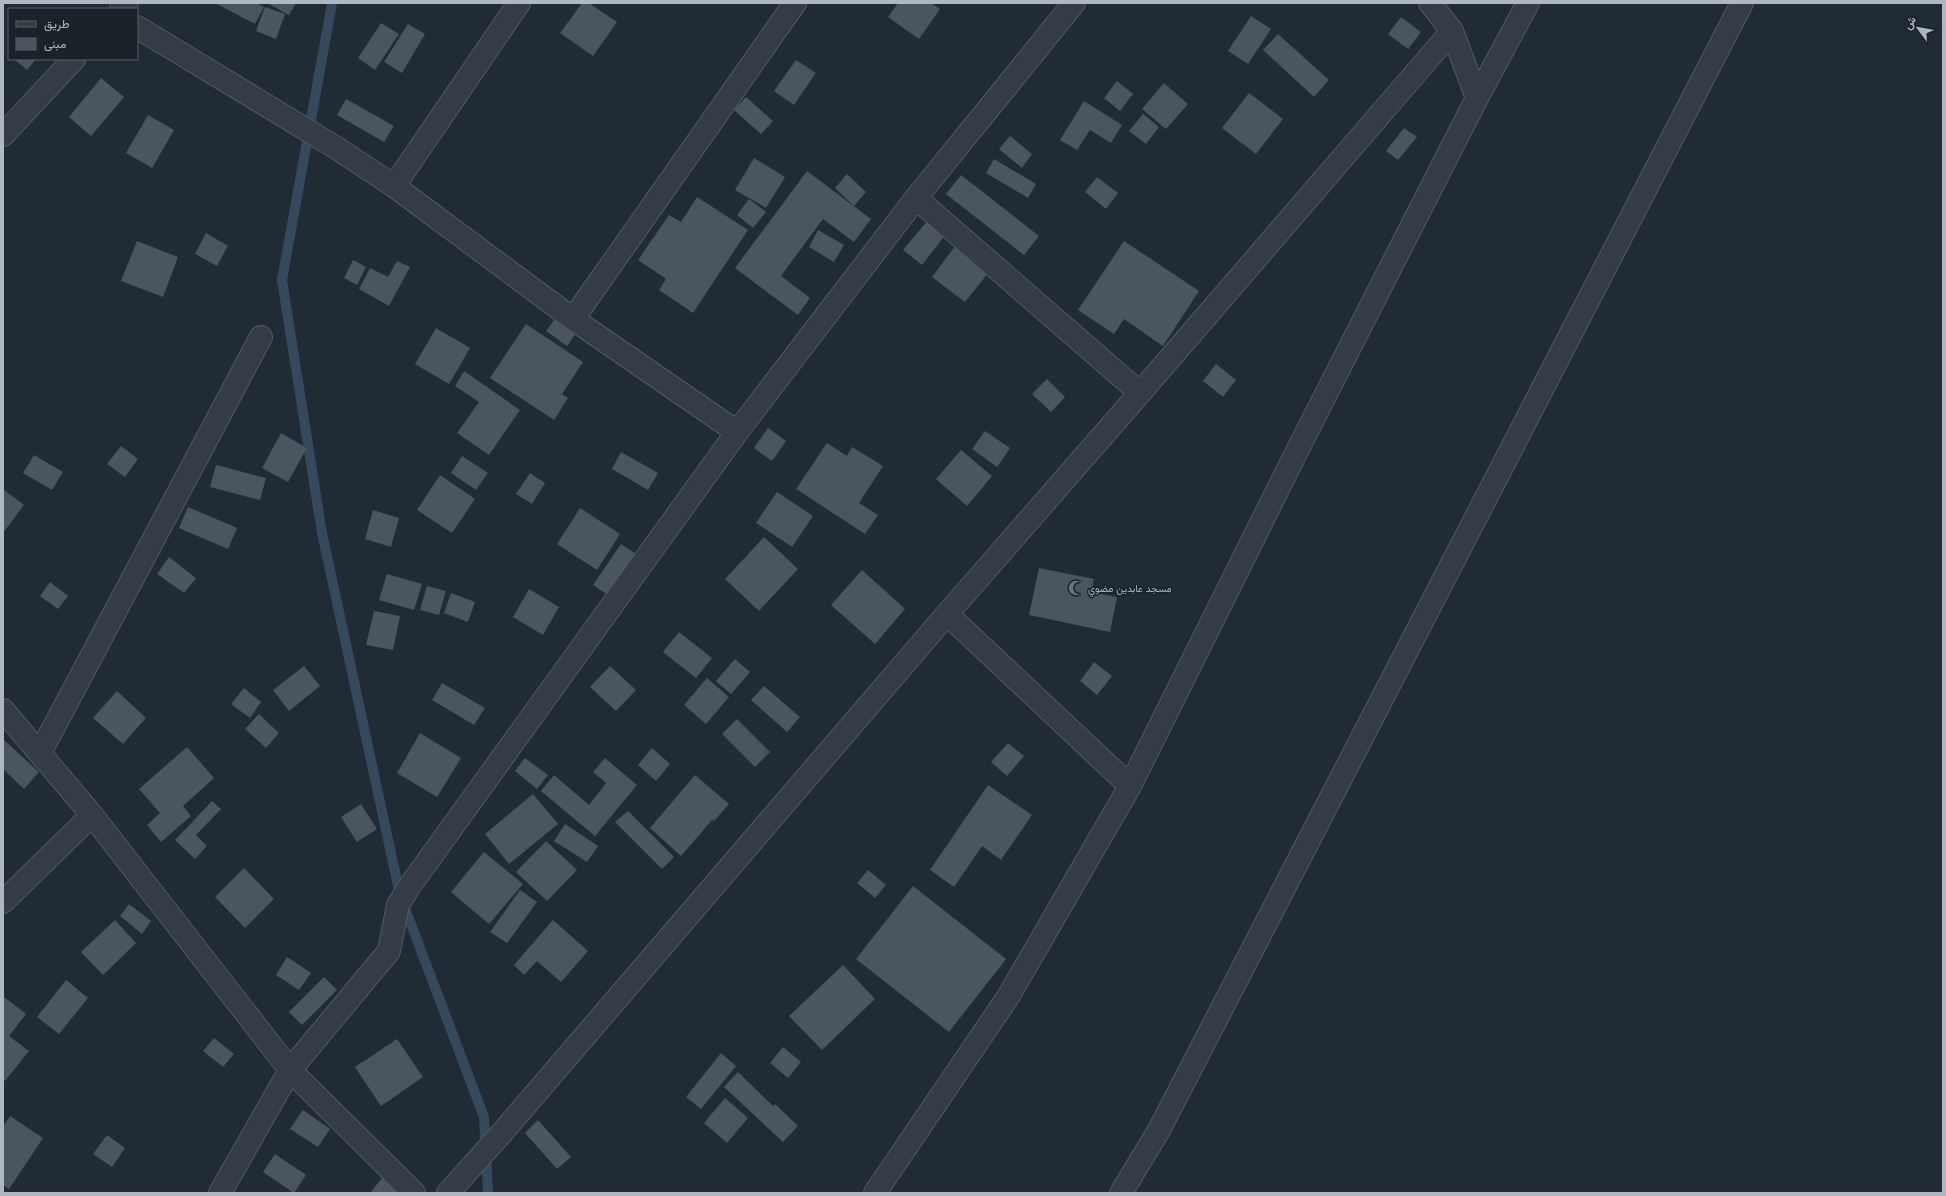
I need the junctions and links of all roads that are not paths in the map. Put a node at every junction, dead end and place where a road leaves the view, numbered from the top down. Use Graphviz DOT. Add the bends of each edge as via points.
graph roads {
  1 [pos="519,3"];
  2 [pos="795,3"];
  3 [pos="1074,3"];
  4 [pos="1430,3"];
  5 [pos="1528,3"];
  6 [pos="1742,3"];
  7 [pos="138,28"];
  8 [pos="1452,31"];
  9 [pos="73,60"];
  10 [pos="1477,98"];
  11 [pos="3,135"];
  12 [pos="394,186"];
  13 [pos="916,198"];
  14 [pos="572,319"];
  15 [pos="261,338"];
  16 [pos="1140,394"];
  17 [pos="737,432"];
  18 [pos="947,614"];
  19 [pos="3,710"];
  20 [pos="40,752"];
  21 [pos="1130,786"];
  22 [pos="92,815"];
  23 [pos="3,902"];
  24 [pos="290,1070"];
  25 [pos="220,1193"];
  26 [pos="414,1193"];
  27 [pos="448,1193"];
  28 [pos="876,1193"];
  29 [pos="1121,1193"];
  1 -- 12 [label="street"];
  2 -- 14 [label="street"];
  3 -- 13 [label="street"];
  4 -- 8 [label="street"];
  5 -- 10 [label="street"];
  6 -- 29 [label="street" via="1159,1130"];
  7 -- 12 [label="street" via="335,147"];
  8 -- 10 [label="street"];
  8 -- 16 [label="street"];
  9 -- 11 [label="street"];
  10 -- 21 [label="street" via="1302,440"];
  12 -- 14 [label="street"];
  13 -- 16 [label="street"];
  13 -- 17 [label="street"];
  14 -- 17 [label="street"];
  15 -- 20 [label="street"];
  16 -- 18 [label="street"];
  17 -- 24 [label="street" via="409,887 398,905 388,951"];
  18 -- 21 [label="street"];
  18 -- 27 [label="street"];
  19 -- 20 [label="street"];
  20 -- 22 [label="street"];
  21 -- 28 [label="street" via="1008,997"];
  22 -- 23 [label="street"];
  22 -- 24 [label="street"];
  24 -- 25 [label="street"];
  24 -- 26 [label="street"];
}
